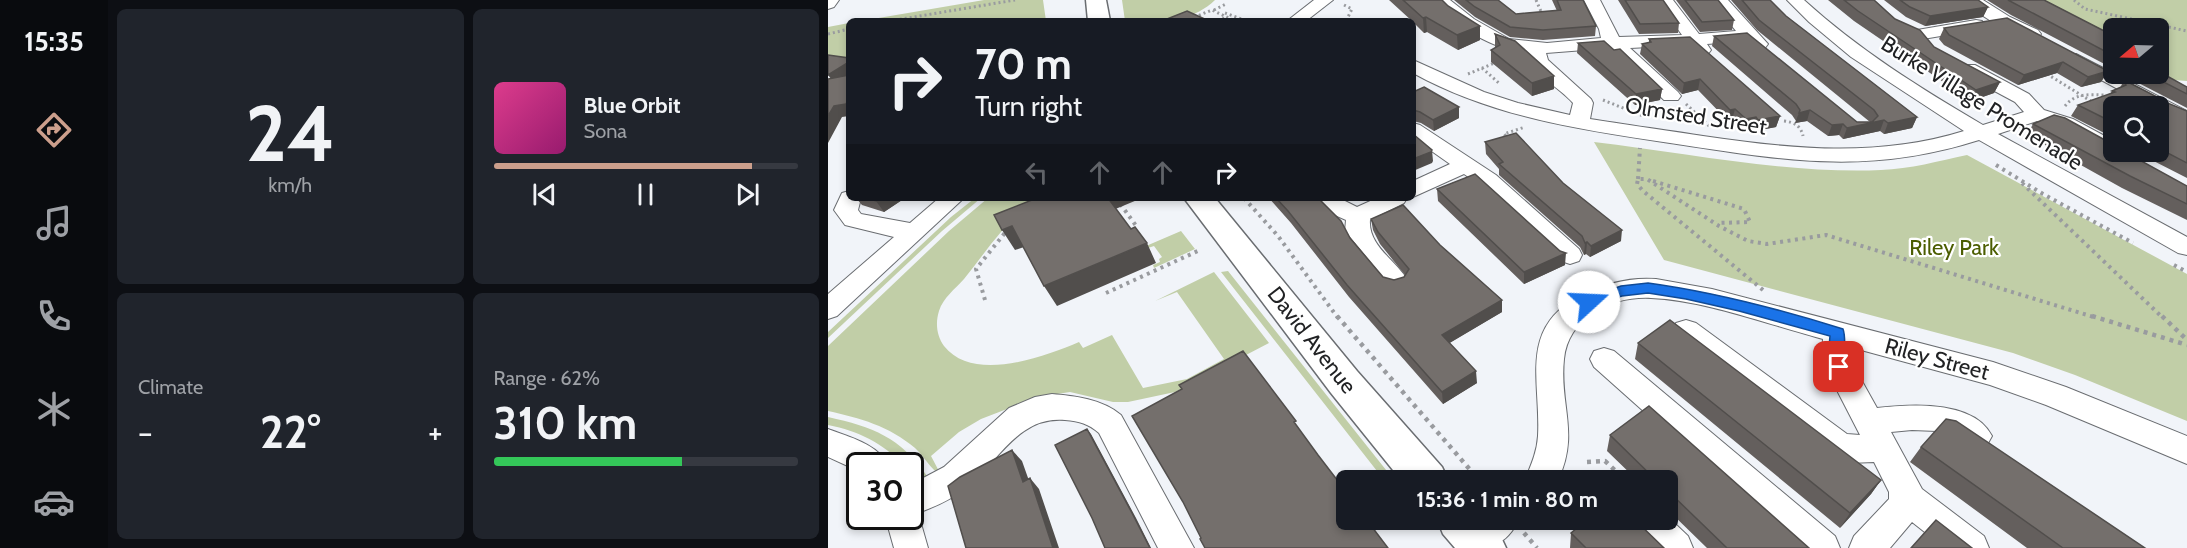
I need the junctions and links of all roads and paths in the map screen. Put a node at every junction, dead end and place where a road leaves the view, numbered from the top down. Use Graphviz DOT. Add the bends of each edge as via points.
graph roads {
  1 [pos="831,0"];
  2 [pos="1015,0"];
  3 [pos="1076,0"];
  4 [pos="1096,0"];
  5 [pos="1325,0"];
  6 [pos="1440,0"];
  7 [pos="1536,0"];
  8 [pos="1592,0"];
  9 [pos="1665,0"];
  10 [pos="1719,0"];
  11 [pos="1795,0"];
  12 [pos="1972,0"];
  13 [pos="2074,0"];
  14 [pos="828,4"];
  15 [pos="1226,4"];
  16 [pos="1344,5"];
  17 [pos="1214,10"];
  18 [pos="1225,15"];
  19 [pos="1348,17"];
  20 [pos="908,18"];
  21 [pos="1079,18"];
  22 [pos="1099,18"];
  23 [pos="1193,18"];
  24 [pos="1222,18"];
  25 [pos="1230,18"];
  26 [pos="1236,18"];
  27 [pos="1301,18"];
  28 [pos="1546,21"];
  29 [pos="2004,21"];
  30 [pos="1904,26"];
  31 [pos="846,30"];
  32 [pos="2187,31"];
  33 [pos="828,34"];
  34 [pos="1923,34"];
  35 [pos="1749,36"];
  36 [pos="1692,39"];
  37 [pos="1614,42"];
  38 [pos="1536,49"];
  39 [pos="1937,51"];
  40 [pos="1769,52"];
  41 [pos="1500,61"];
  42 [pos="1956,62"];
  43 [pos="1719,64"];
  44 [pos="2042,70"];
  45 [pos="1418,74"];
  46 [pos="1467,75"];
  47 [pos="2133,91"];
  48 [pos="2079,95"];
  49 [pos="1671,96"];
  50 [pos="2096,104"];
  51 [pos="2044,116"];
  52 [pos="2187,119"];
  53 [pos="1784,121"];
  54 [pos="1579,122"];
  55 [pos="1528,126"];
  56 [pos="1416,131"];
  57 [pos="1716,132"];
  58 [pos="1981,133"];
  59 [pos="1804,143"];
  60 [pos="2103,144"];
  61 [pos="1640,145"];
  62 [pos="1987,159"];
  63 [pos="1461,162"];
  64 [pos="2016,177"];
  65 [pos="1638,179"];
  66 [pos="1647,179"];
  67 [pos="1416,188"];
  68 [pos="849,201"];
  69 [pos="949,201"];
  70 [pos="1118,201"];
  71 [pos="1201,201"];
  72 [pos="1247,201"];
  73 [pos="1327,201"];
  74 [pos="1390,201"];
  75 [pos="1358,216"];
  76 [pos="1717,223"];
  77 [pos="1013,224"];
  78 [pos="1137,227"];
  79 [pos="913,231"];
  80 [pos="2135,244"];
  81 [pos="2187,247"];
  82 [pos="1200,250"];
  83 [pos="1570,255"];
  84 [pos="2166,261"];
  85 [pos="2187,272"];
  86 [pos="1395,281"];
  87 [pos="1106,292"];
  88 [pos="1767,294"];
  89 [pos="985,300"];
  90 [pos="828,309"];
  91 [pos="1686,330"];
  92 [pos="1837,333"];
  93 [pos="2187,340"];
  94 [pos="2187,345"];
  95 [pos="1604,359"];
  96 [pos="1876,435"];
  97 [pos="828,443"];
  98 [pos="2187,450"];
  99 [pos="849,452"];
  100 [pos="2003,455"];
  101 [pos="1587,462"];
  102 [pos="1419,470"];
  103 [pos="1470,470"];
  104 [pos="1547,470"];
  105 [pos="1615,470"];
  106 [pos="924,494"];
  107 [pos="1906,497"];
  108 [pos="906,530"];
  109 [pos="1657,530"];
  110 [pos="1530,541"];
  111 [pos="911,548"];
  112 [pos="1177,548"];
  113 [pos="1537,548"];
  114 [pos="1676,548"];
  115 [pos="1823,548"];
  116 [pos="1866,548"];
  117 [pos="1972,548"];
  1 -- 14 [label="street"];
  2 -- 20 [label="path"];
  3 -- 21 [label="main road"];
  4 -- 22 [label="main road"];
  5 -- 27 [label="street"];
  6 -- 38 [label="street" via="1468,23 1503,43"];
  7 -- 28 [label="path"];
  8 -- 37 [label="street"];
  9 -- 36 [label="street"];
  10 -- 35 [label="street"];
  11 -- 58 [label="street, Burke Village Promenade" via="1862,57"];
  12 -- 29 [label="street"];
  13 -- 32 [label="path" via="2085,9"];
  15 -- 17 [label="path"];
  16 -- 19 [label="path" via="1352,9"];
  17 -- 18 [label="path"];
  17 -- 23 [label="path"];
  18 -- 24 [label="path"];
  18 -- 25 [label="path"];
  18 -- 26 [label="path"];
  29 -- 34 [label="street"];
  29 -- 47 [label="street"];
  30 -- 34 [label="street"];
  31 -- 33 [label="path"];
  34 -- 39 [label="street"];
  35 -- 36 [label="street"];
  35 -- 40 [label="street"];
  36 -- 37 [label="street"];
  36 -- 43 [label="street"];
  37 -- 38 [label="street"];
  37 -- 49 [label="street"];
  38 -- 54 [label="street" via="1542,64 1581,99"];
  41 -- 46 [label="path"];
  42 -- 51 [label="street" via="2022,98"];
  44 -- 48 [label="path"];
  45 -- 54 [label="street, Olmsted Street" via="1499,106"];
  47 -- 48 [label="path" via="2114,96"];
  47 -- 52 [label="street"];
  48 -- 50 [label="path"];
  48 -- 51 [label="path"];
  49 -- 57 [label="path" via="1678,97"];
  51 -- 58 [label="street, Olmsted Street"];
  51 -- 60 [label="street" via="2066,123"];
  53 -- 59 [label="path" via="1793,122 1802,130"];
  54 -- 58 [label="street, Olmsted Street" via="1752,149 1840,157 1909,152"];
  55 -- 63 [label="path" via="1487,142"];
  56 -- 63 [label="street"];
  58 -- 81 [label="street, Burke Village Promenade" via="2061,181"];
  61 -- 65 [label="path"];
  62 -- 64 [label="path"];
  63 -- 67 [label="street"];
  63 -- 83 [label="street" via="1488,180"];
  64 -- 80 [label="path"];
  64 -- 93 [label="path"];
  65 -- 66 [label="path"];
  65 -- 88 [label="path" via="1643,191"];
  66 -- 76 [label="path"];
  66 -- 76 [label="path" via="1744,209 1750,222"];
  68 -- 79 [label="street" via="846,210 853,220"];
  69 -- 79 [label="street"];
  70 -- 78 [label="path"];
  71 -- 102 [label="main road, David Avenue"];
  72 -- 103 [label="path" via="1278,236 1349,333"];
  73 -- 75 [label="street"];
  74 -- 75 [label="street"];
  75 -- 86 [label="street" via="1357,231 1366,248"];
  76 -- 94 [label="path" via="1757,244 1826,235"];
  77 -- 89 [label="path" via="976,269"];
  79 -- 90 [label="street"];
  82 -- 87 [label="path"];
  84 -- 85 [label="path"];
  91 -- 96 [label="street" via="1836,444 1849,449"];
  92 -- 96 [label="street" via="1839,367"];
  92 -- 98 [label="street, Riley Street" via="1994,374"];
  92 -- 104 [label="street, Riley Street" via="1672,291 1628,290 1594,300 1566,320 1552,346 1549,363 1554,449"];
  95 -- 115 [label="street"];
  96 -- 100 [label="street" via="1921,416 1943,419 1964,428"];
  96 -- 107 [label="street" via="1902,481"];
  97 -- 99 [label="street"];
  101 -- 105 [label="path" via="1605,461"];
  106 -- 112 [label="street" via="956,477 1014,420 1039,409 1065,406 1094,414 1110,424"];
  107 -- 116 [label="street" via="1901,509"];
  107 -- 117 [label="street"];
  108 -- 111 [label="street"];
  109 -- 114 [label="street"];
  110 -- 113 [label="path"];
}
